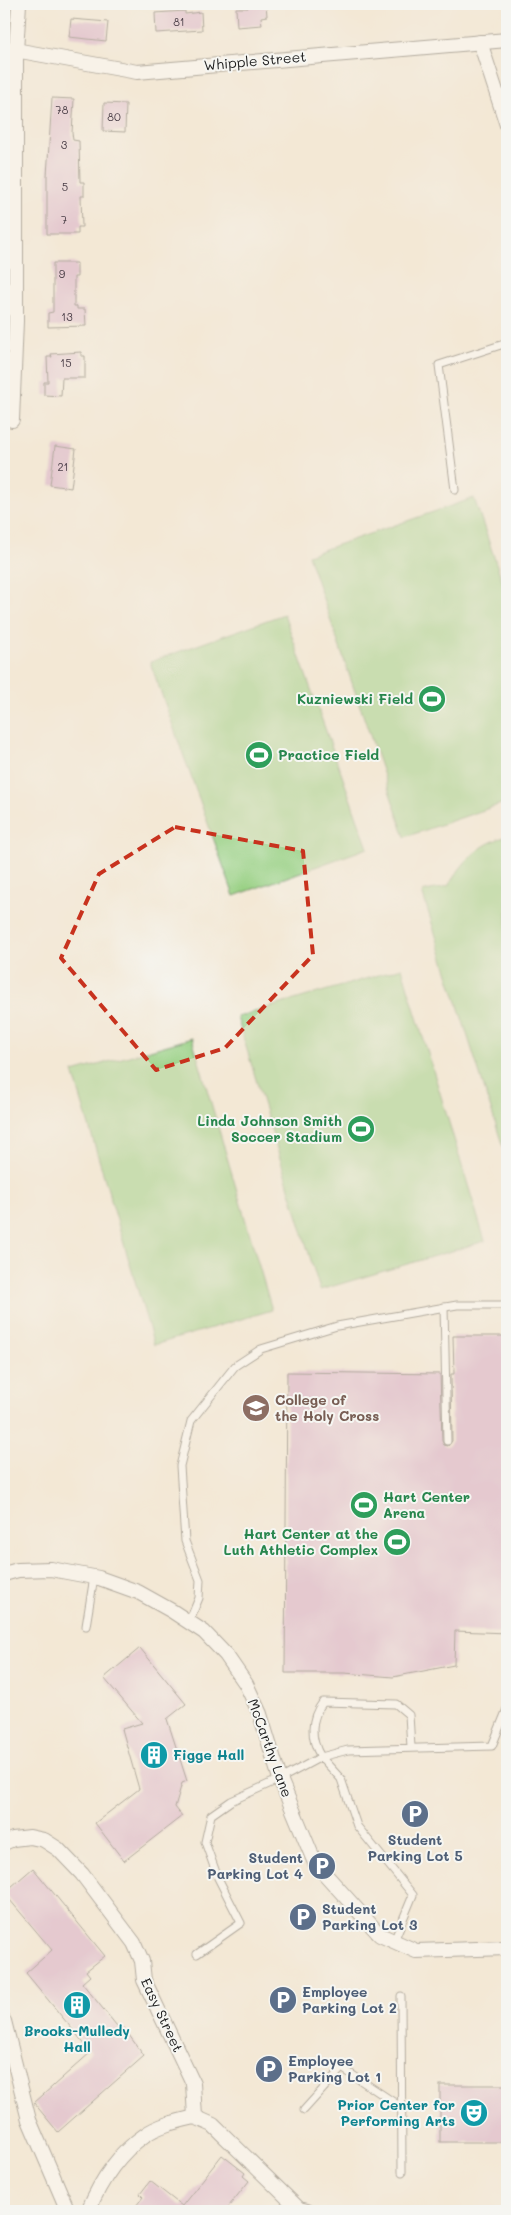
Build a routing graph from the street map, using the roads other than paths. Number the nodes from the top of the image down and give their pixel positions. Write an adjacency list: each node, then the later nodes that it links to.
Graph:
1 (19, 4): 4 (street)
2 (507, 40): 3 (street, Whipple Street)
3 (480, 42): 4 (street, Whipple Street); 5 (street)
4 (10, 50): 7 (street)
5 (507, 125)
6 (507, 343): 8 (lane)
7 (12, 420)
8 (454, 490)
9 (507, 1305): 10 (lane)
10 (444, 1307): 11 (lane); 14 (lane)
11 (447, 1441)
12 (4, 1574): 13 (street, McCarthy Lane)
13 (94, 1577): 14 (street, McCarthy Lane); 15 (lane)
14 (189, 1622): 19 (street, McCarthy Lane)
15 (86, 1626)
16 (507, 1709): 17 (lane)
17 (411, 1747): 18 (lane); 18 (lane)
18 (321, 1757): 19 (lane); 21 (lane)
19 (280, 1779): 21 (street, McCarthy Lane); 23 (lane)
20 (4, 1843): 28 (street, Easy Street)
21 (394, 1941): 22 (street, McCarthy Lane)
22 (507, 1948)
23 (198, 1954)
24 (401, 1996): 26 (lane)
25 (4, 2021): 31 (street)
26 (401, 2107): 27 (lane); 29 (lane)
27 (304, 2110)
28 (195, 2117): 30 (street); 32 (street)
29 (402, 2172)
30 (300, 2210)
31 (68, 2211)
32 (88, 2211)

